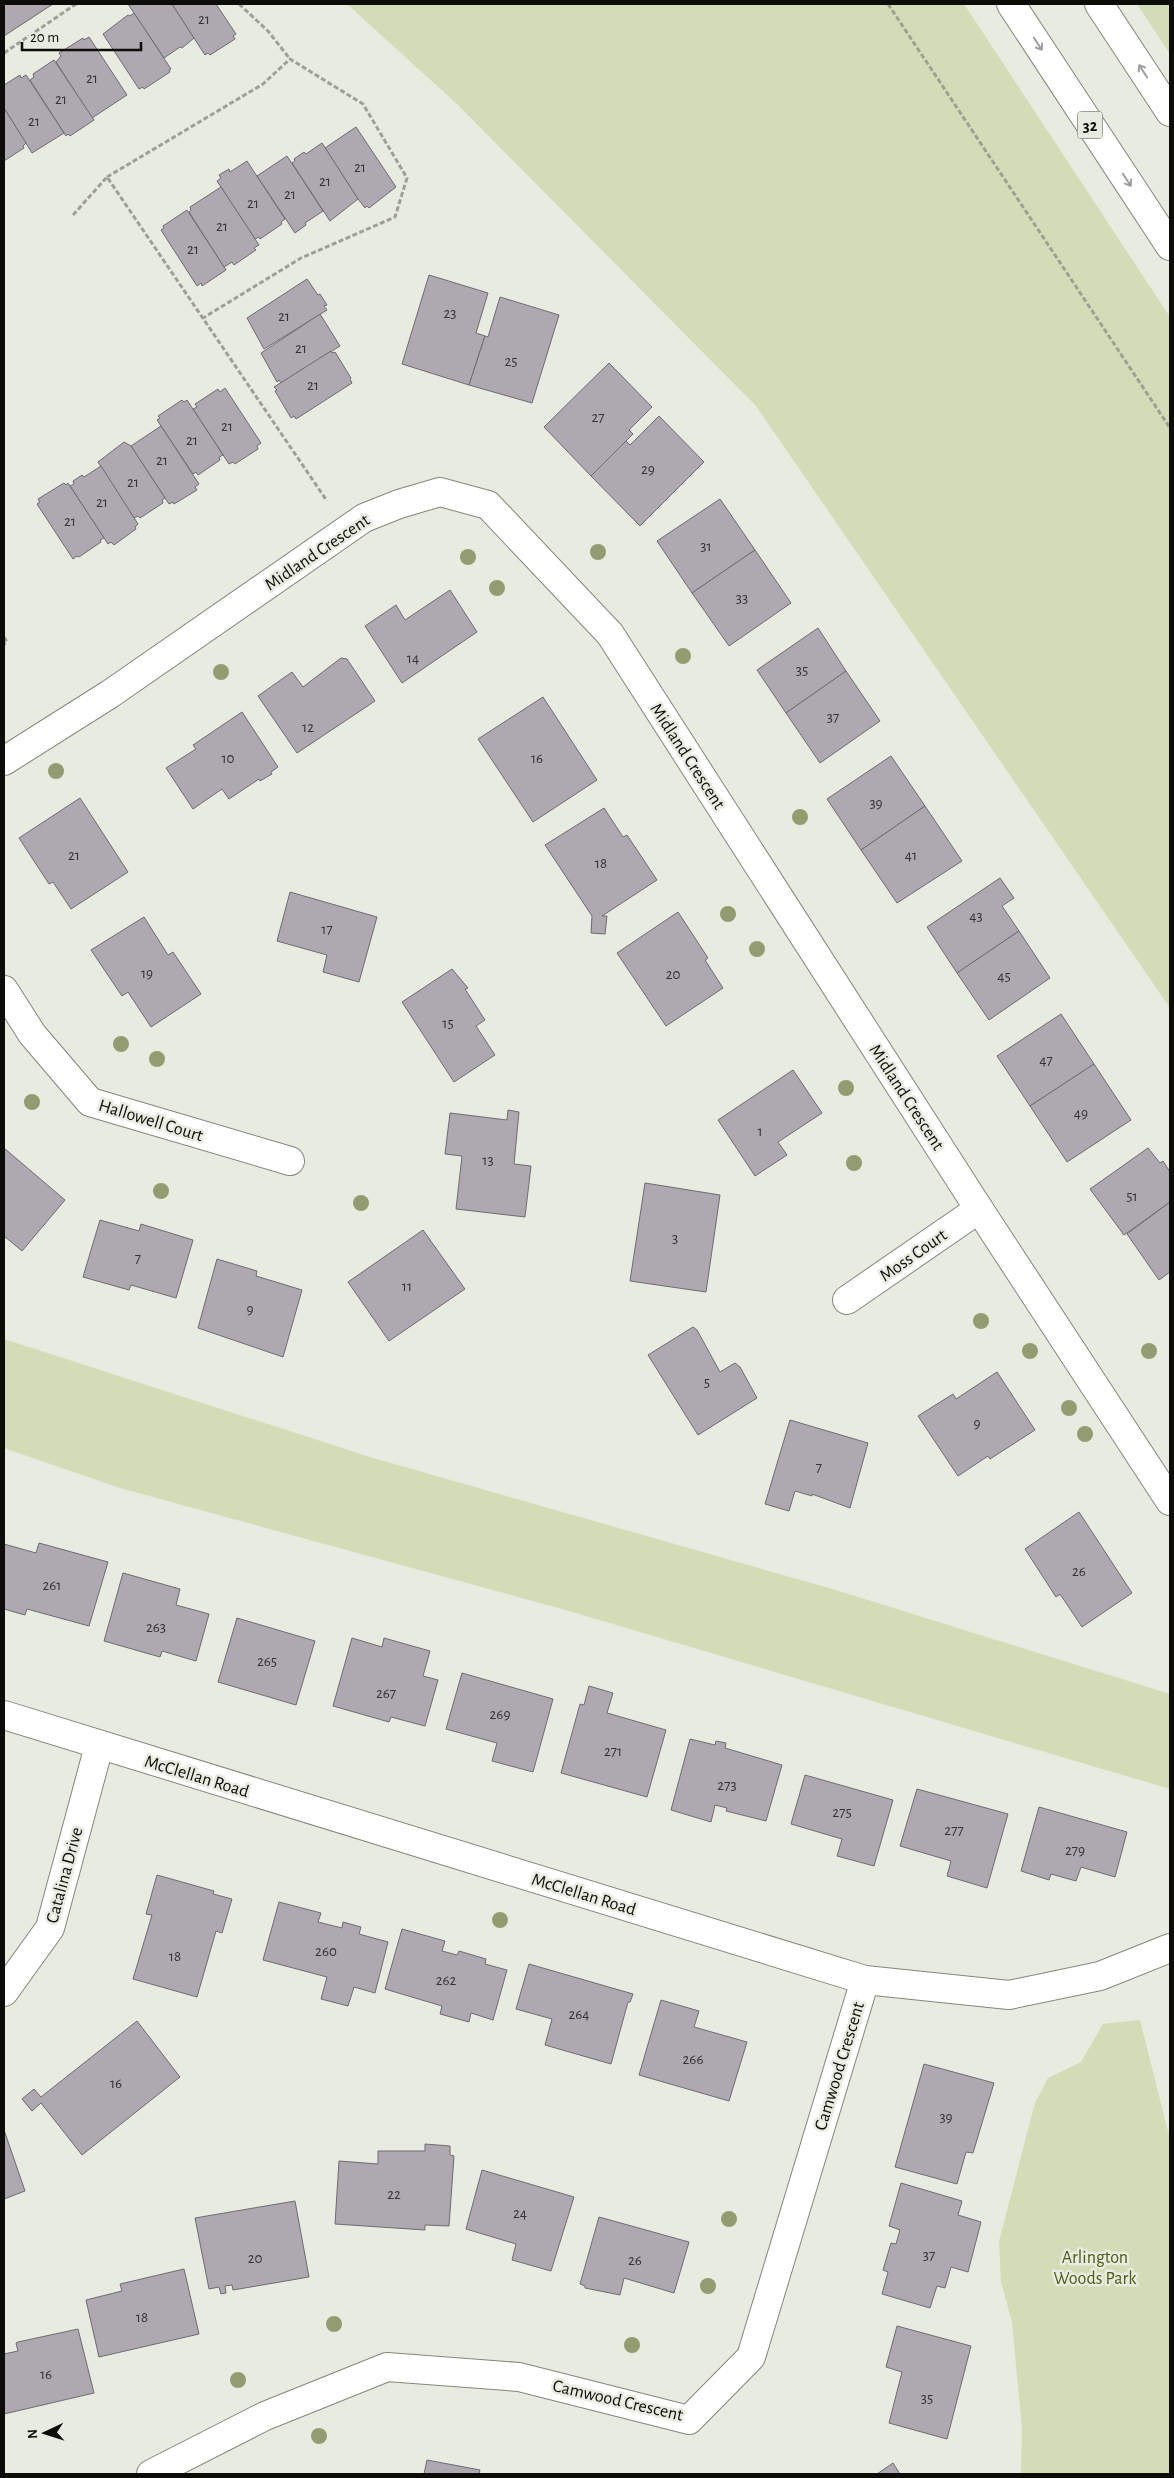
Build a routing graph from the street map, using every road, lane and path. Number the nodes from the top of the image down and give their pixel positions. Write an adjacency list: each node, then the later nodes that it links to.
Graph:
1 (76, 4): 6 (path)
2 (239, 4): 7 (path)
3 (888, 4): 13 (path)
4 (1011, 4): 11 (street, 32, one-way to 11)
5 (1099, 4): 8 (street, one-way to 5)
6 (4, 53)
7 (290, 60): 9 (path); 12 (path)
8 (1170, 112)
9 (107, 177): 10 (path); 12 (path)
10 (73, 215)
11 (1170, 246)
12 (202, 318): 14 (path)
13 (1170, 428)
14 (347, 530): 17 (street, Midland Crescent); 20 (street, Midland Crescent)
15 (4, 637): 16 (path)
16 (4, 644)
17 (4, 761)
18 (4, 990): 19 (street, Hallowell Court)
19 (290, 1162)
20 (979, 1209): 21 (street, Moss Court); 22 (street, Midland Crescent)
21 (847, 1300)
22 (1170, 1500)
23 (4, 1715): 24 (street, McClellan Road)
24 (99, 1746): 26 (street, McClellan Road); 27 (street, Catalina Drive)
25 (1170, 1948): 26 (street, McClellan Road)
26 (865, 1980): 28 (street, Camwood Crescent)
27 (4, 1992)
28 (151, 2474)

